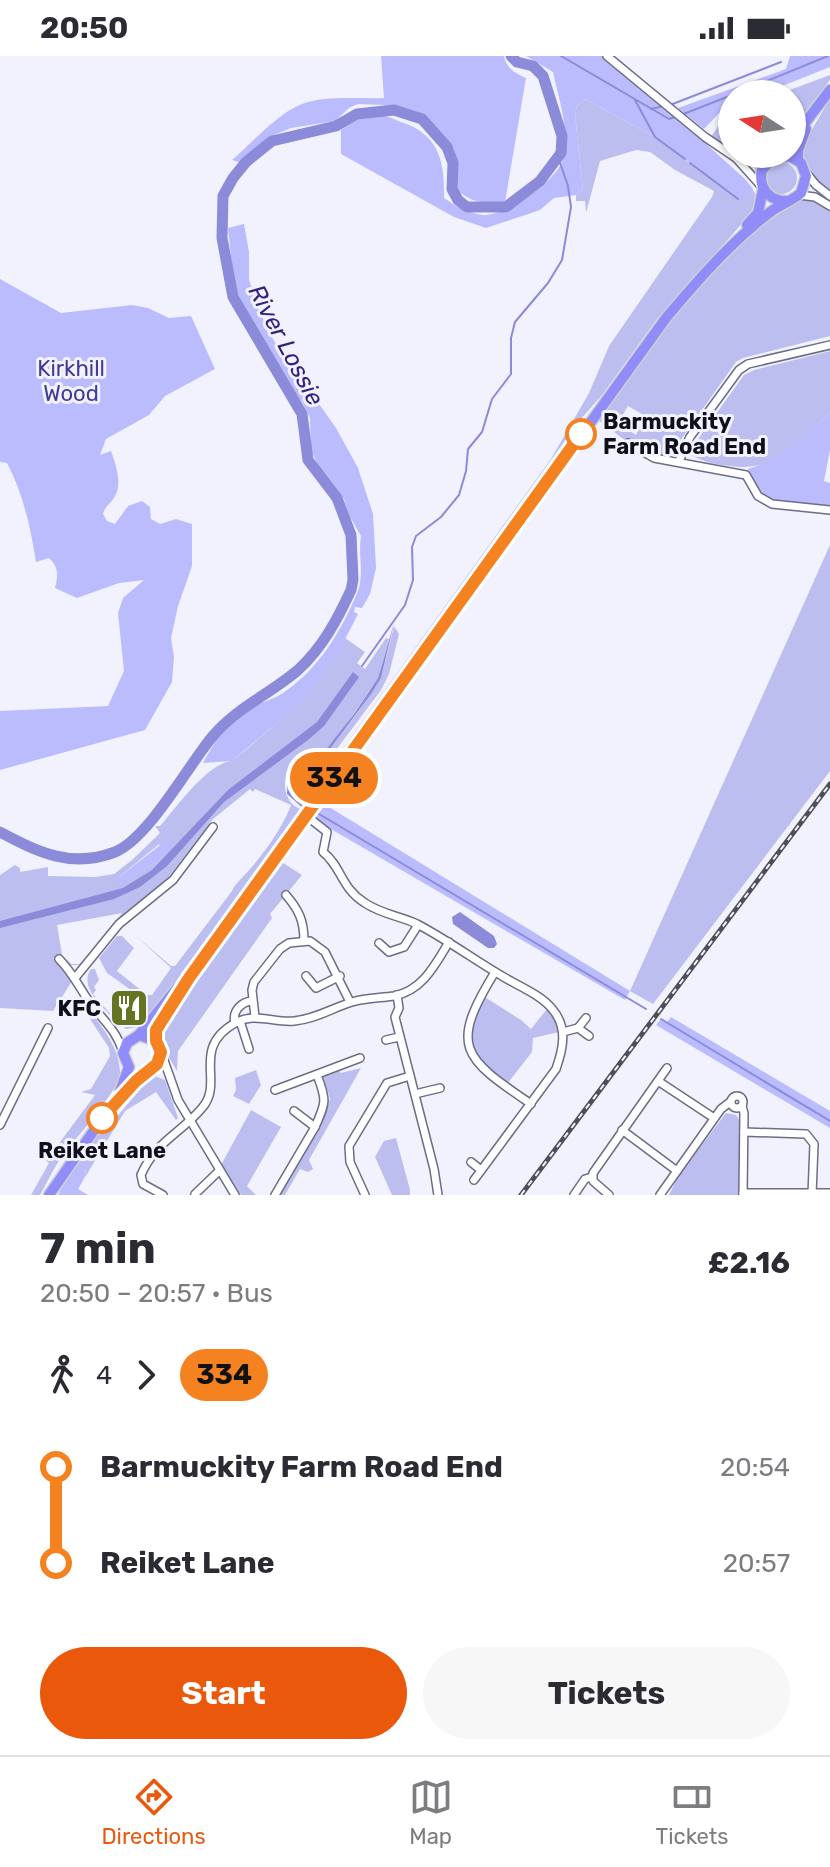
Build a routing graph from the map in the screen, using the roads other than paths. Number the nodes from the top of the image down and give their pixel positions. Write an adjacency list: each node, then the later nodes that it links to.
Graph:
1 (607, 56): 6 (street)
2 (830, 90): 3 (highway)
3 (814, 112): 4 (highway); 5 (highway)
4 (806, 122)
5 (806, 129)
6 (718, 144)
7 (745, 168): 11 (street)
8 (765, 168): 11 (highway)
9 (803, 168): 10 (highway)
10 (806, 173): 12 (street); 13 (highway)
11 (763, 188): 13 (highway); 15 (highway)
12 (830, 196)
13 (794, 198): 14 (street); 15 (highway)
14 (830, 206)
15 (728, 248): 20 (highway)
16 (830, 345): 18 (street)
17 (628, 443): 18 (street)
18 (679, 461): 19 (street)
19 (830, 510)
20 (311, 814): 22 (street); 36 (highway)
21 (213, 827): 35 (street)
22 (341, 878): 23 (street); 27 (street)
23 (332, 884)
24 (286, 895): 26 (street)
25 (303, 898): 26 (street)
26 (295, 905): 28 (street)
27 (418, 925): 29 (street); 30 (street)
28 (304, 941): 34 (street); 38 (street)
29 (449, 942): 32 (street); 37 (street)
30 (379, 943)
31 (59, 959): 35 (street)
32 (495, 972): 46 (street); 66 (street)
33 (306, 976): 34 (street)
34 (340, 976): 39 (street)
35 (75, 978): 45 (street)
36 (189, 978): 47 (highway); 51 (highway)
37 (397, 995): 39 (street); 49 (street)
38 (252, 1001): 40 (street); 42 (street)
39 (350, 1002): 40 (street)
40 (255, 1017): 42 (street)
41 (586, 1018): 44 (street)
42 (238, 1022): 52 (street); 70 (street)
43 (48, 1028): 71 (street)
44 (578, 1028): 46 (street); 48 (street)
45 (114, 1029): 47 (street); 54 (street)
46 (563, 1032): 66 (street)
47 (137, 1036): 51 (highway); 54 (highway)
48 (589, 1036)
49 (399, 1037): 50 (street); 60 (street)
50 (386, 1040)
51 (156, 1041): 53 (highway)
52 (249, 1049)
53 (161, 1052): 58 (highway); 61 (street)
54 (123, 1053): 56 (highway)
55 (360, 1058): 59 (street)
56 (129, 1067): 58 (highway); 68 (highway)
57 (667, 1068): 62 (street)
58 (150, 1070): 61 (street); 68 (highway)
59 (317, 1075): 64 (street); 72 (street)
60 (410, 1076): 65 (street); 89 (street)
61 (170, 1078): 70 (street)
62 (658, 1081): 69 (street); 73 (street)
63 (440, 1088): 65 (street)
64 (275, 1090)
65 (415, 1094): 90 (street)
66 (531, 1104): 76 (street)
67 (294, 1111): 72 (street)
68 (106, 1113): 85 (highway)
69 (714, 1118): 74 (street); 78 (street)
70 (190, 1121): 77 (street); 86 (street)
71 (0, 1125)
72 (315, 1127): 88 (street)
73 (622, 1130): 78 (street); 79 (street)
74 (744, 1132): 83 (street); 84 (street)
75 (471, 1162): 76 (street)
76 (481, 1170): 80 (street)
77 (219, 1171): 82 (street); 87 (street)
78 (677, 1171): 93 (street)
79 (592, 1177): 91 (street); 92 (street)
80 (474, 1180)
81 (830, 1193): 84 (street)
82 (195, 1194)
83 (743, 1194): 84 (street)
84 (812, 1194)
85 (49, 1195)
86 (163, 1195)
87 (235, 1195)
88 (275, 1195)
89 (365, 1195)
90 (438, 1195)
91 (574, 1195)
92 (608, 1195)
93 (660, 1195)

